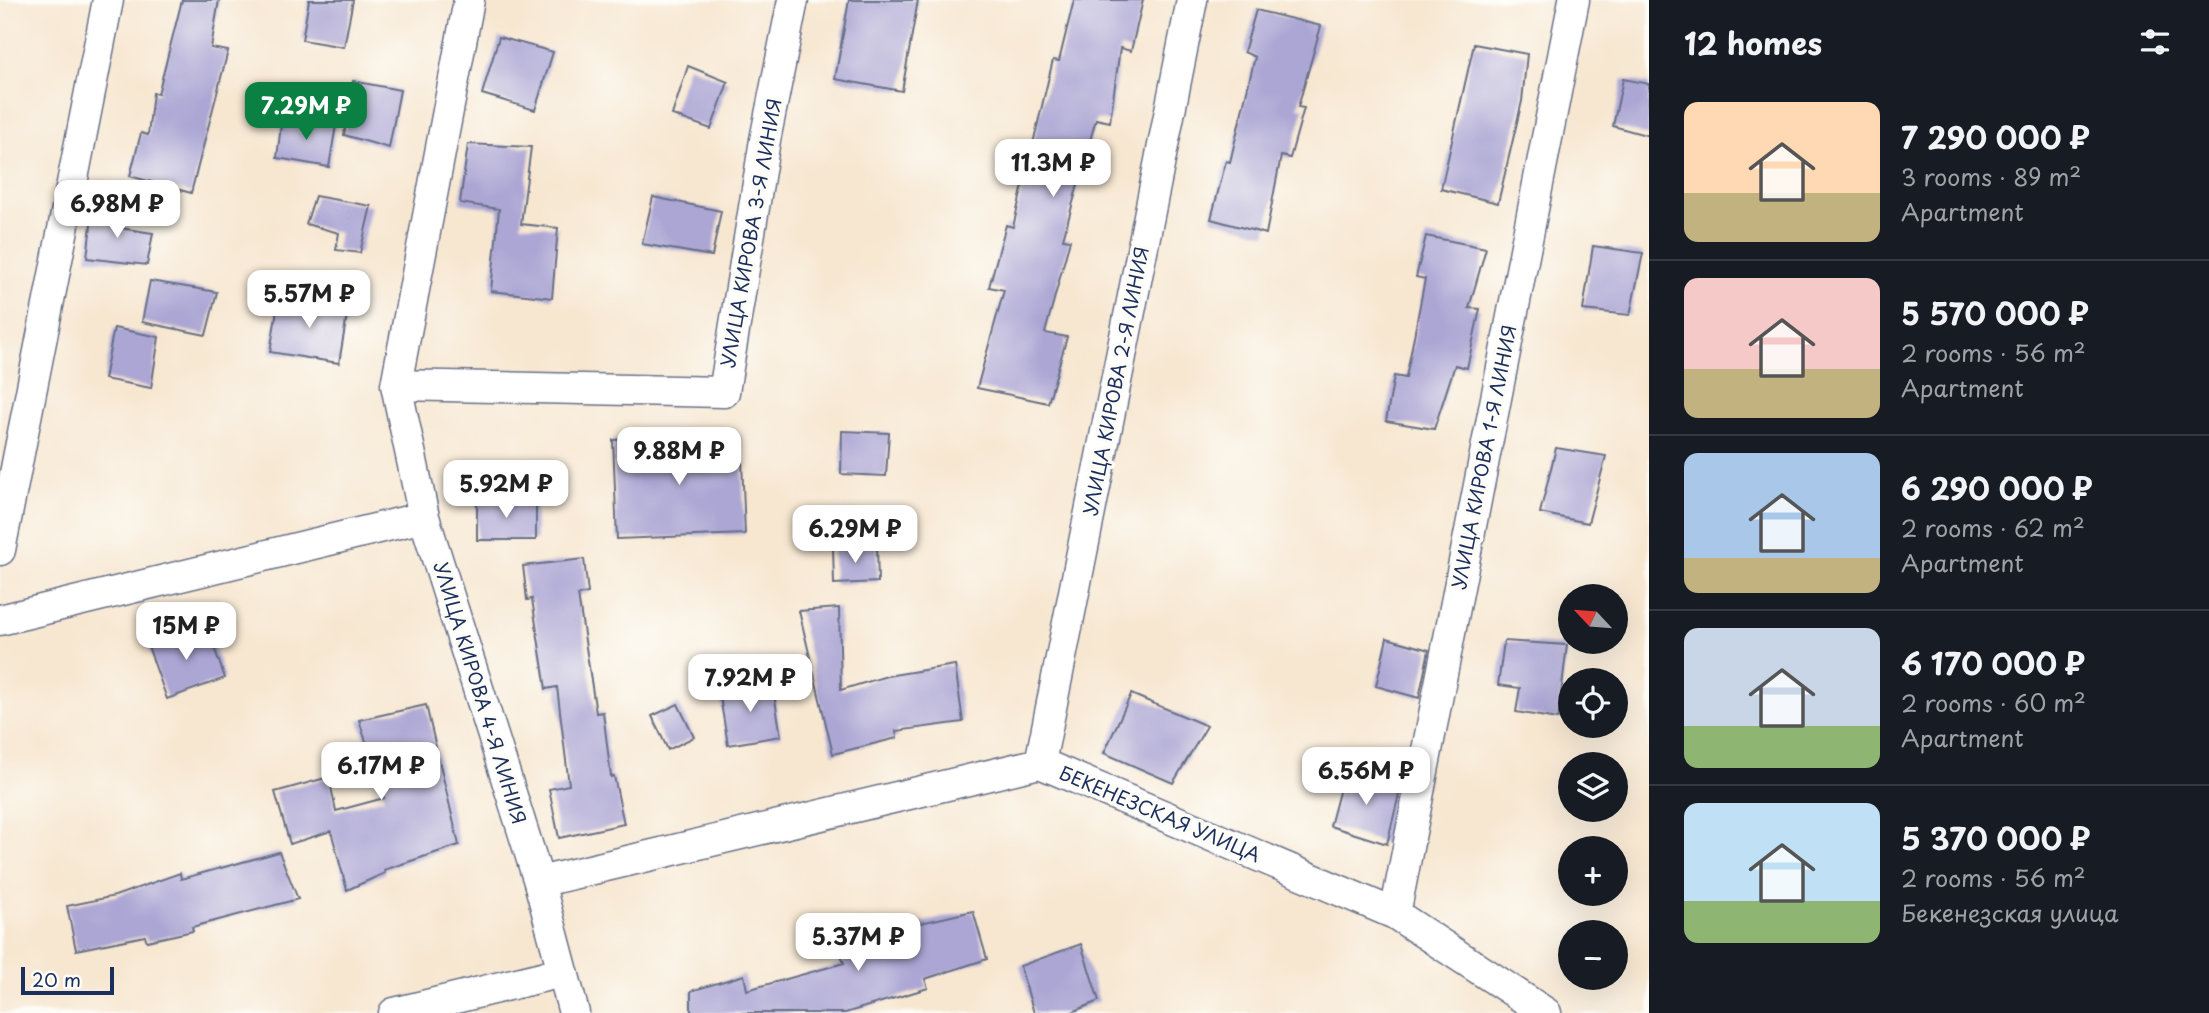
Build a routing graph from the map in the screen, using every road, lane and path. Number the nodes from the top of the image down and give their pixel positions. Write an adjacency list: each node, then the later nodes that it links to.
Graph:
1 (108, 0): 8 (street)
2 (468, 0): 6 (street, УЛИЦА КИРОВА 4-Я ЛИНИЯ)
3 (793, 0): 6 (street, УЛИЦА КИРОВА 3-Я ЛИНИЯ)
4 (1192, 0): 10 (street, УЛИЦА КИРОВА 2-Я ЛИНИЯ)
5 (1574, 0): 12 (street, УЛИЦА КИРОВА 1-Я ЛИНИЯ)
6 (396, 385): 7 (street, УЛИЦА КИРОВА 4-Я ЛИНИЯ)
7 (424, 517): 9 (street); 11 (street, УЛИЦА КИРОВА 4-Я ЛИНИЯ)
8 (0, 550)
9 (0, 620)
10 (1040, 762): 11 (street, БЕКЕНЕЗСКАЯ УЛИЦА); 12 (street, БЕКЕНЕЗСКАЯ УЛИЦА)
11 (539, 882): 13 (street, УЛИЦА КИРОВА 4-Я ЛИНИЯ)
12 (1395, 914): 16 (street, БЕКЕНЕЗСКАЯ УЛИЦА)
13 (562, 972): 14 (street); 15 (street, УЛИЦА КИРОВА 4-Я ЛИНИЯ)
14 (394, 1013)
15 (574, 1013)
16 (1546, 1013)

